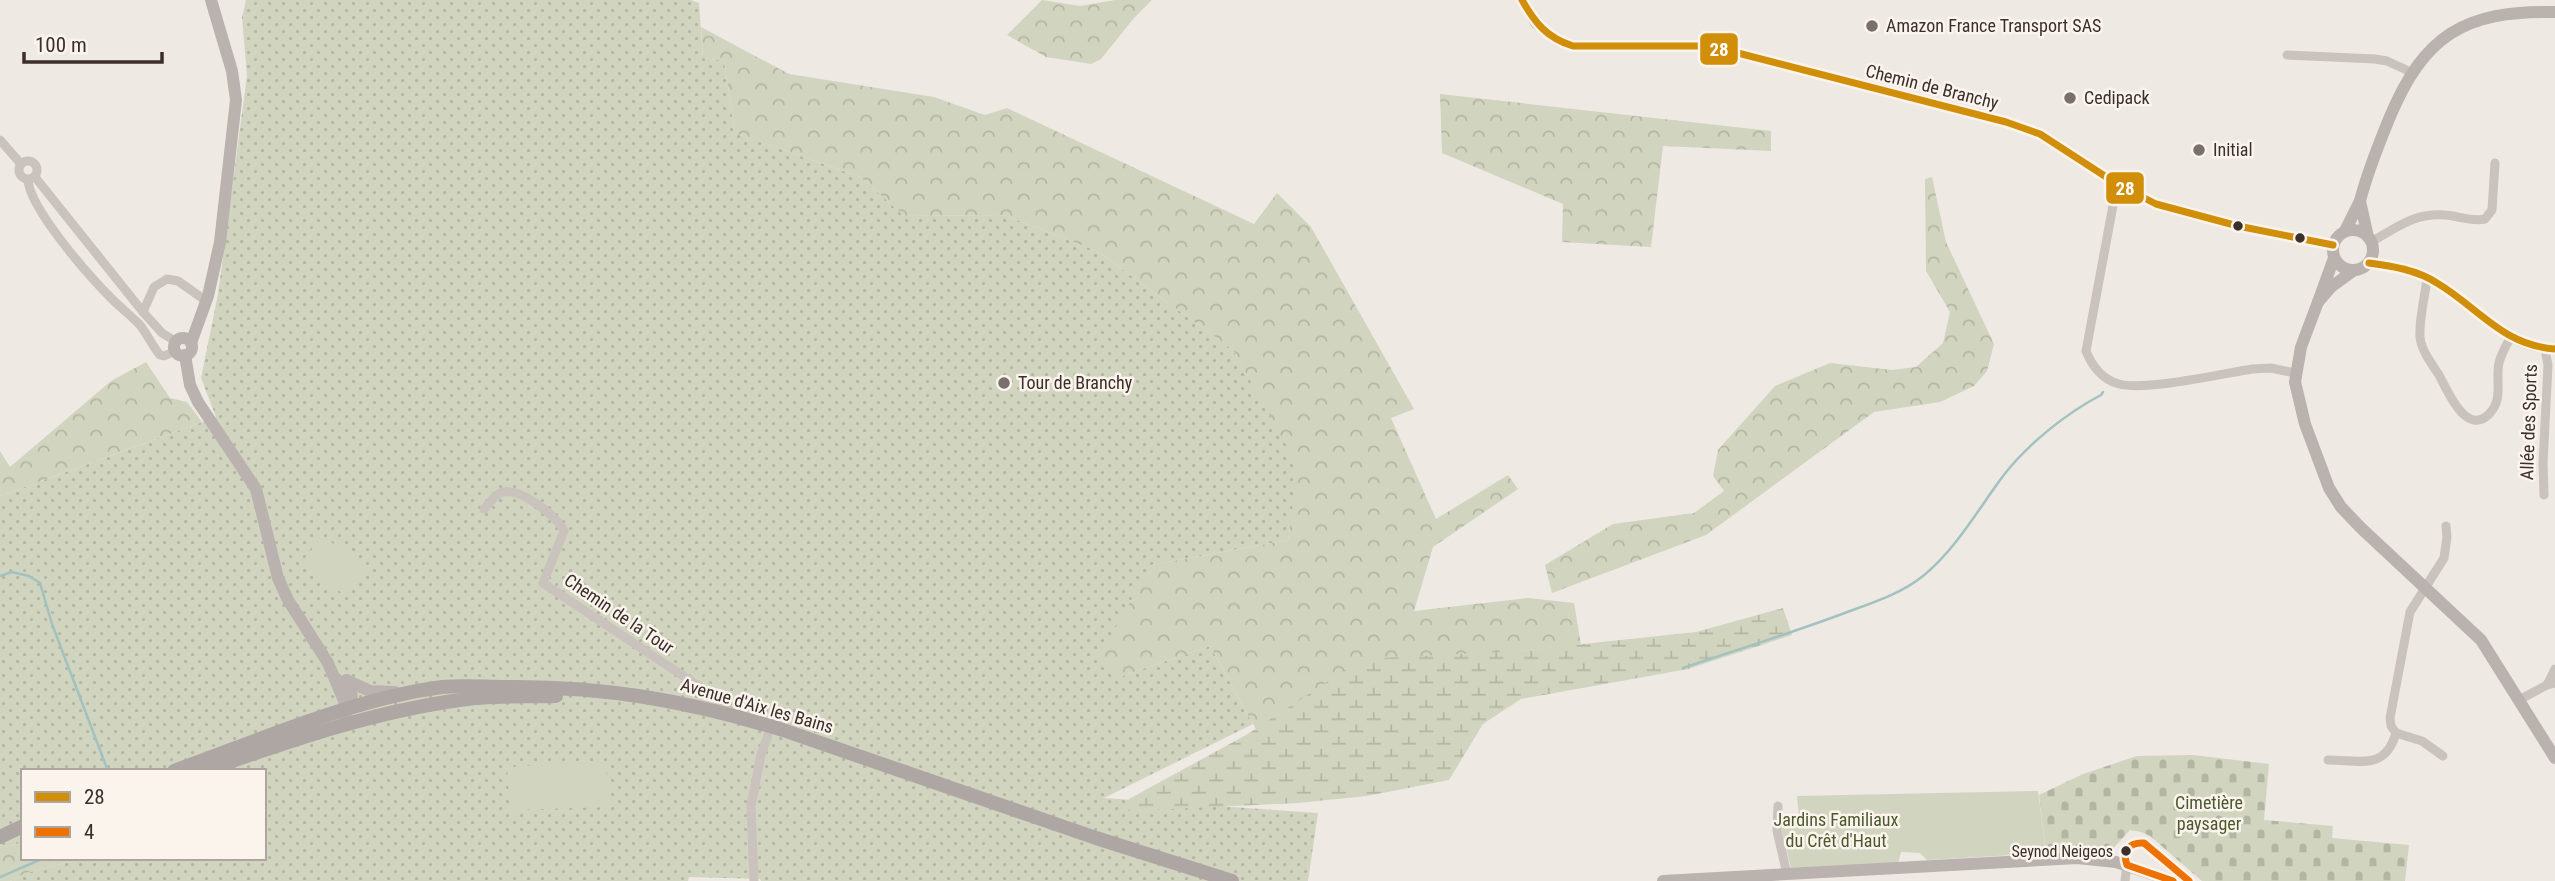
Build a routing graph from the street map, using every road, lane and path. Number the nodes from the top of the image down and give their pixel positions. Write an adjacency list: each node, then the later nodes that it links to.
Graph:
1 (211, 0): 19 (street)
2 (1522, 0): 10 (street, Chemin de Branchy)
3 (2555, 12): 5 (street)
4 (2287, 55): 5 (street)
5 (2411, 72): 11 (street)
6 (0, 140): 8 (street)
7 (2495, 163): 13 (street)
8 (21, 164): 9 (street); 9 (street)
9 (31, 179): 21 (street); 23 (street)
10 (2117, 184): 14 (street, Chemin de Branchy); 25 (street)
11 (2360, 201): 12 (street); 13 (street)
12 (2345, 231): 13 (street); 14 (street)
13 (2370, 239): 16 (street)
14 (2333, 245): 15 (street)
15 (2334, 258): 17 (street); 20 (street)
16 (2369, 263): 17 (street); 18 (street)
17 (2353, 271): 20 (street)
18 (2427, 278): 22 (street); 22 (street)
19 (205, 294): 21 (street); 23 (street)
20 (2318, 302): 25 (street)
21 (143, 312): 23 (street)
22 (2510, 338): 24 (street)
23 (182, 346): 30 (street)
24 (2550, 349): 26 (street, Allée des Sports)
25 (2295, 373): 29 (street)
26 (2544, 495)
27 (484, 509): 38 (street, Chemin de la Tour)
28 (2446, 526): 29 (street)
29 (2426, 587): 36 (street); 39 (street)
30 (328, 663): 32 (street); 37 (street)
31 (2555, 668): 33 (street)
32 (347, 680): 34 (street); 37 (street)
33 (2551, 684): 36 (street)
34 (444, 687): 37 (main road, Avenue d'Aix les Bains); 38 (main road, Avenue d'Aix les Bains)
35 (463, 699): 37 (main road); 40 (main road, Avenue d'Aix les Bains); 41 (main road, Avenue d'Aix les Bains)
36 (2519, 700): 43 (street)
37 (348, 710): 41 (street); 45 (main road, Avenue d'Aix les Bains)
38 (736, 716): 47 (main road, Avenue d'Aix les Bains)
39 (2396, 733): 42 (street); 44 (street)
40 (768, 735): 47 (main road, Avenue d'Aix les Bains); 55 (street)
41 (261, 751): 46 (main road, Avenue d'Aix les Bains)
42 (2443, 757)
43 (2555, 758)
44 (2328, 760)
45 (180, 769)
46 (209, 769)
47 (958, 792): 56 (main road, Avenue d'Aix les Bains)
48 (1778, 806): 52 (street)
49 (21, 830): 50 (main road)
50 (0, 837)
51 (2127, 865): 53 (street); 58 (street); 59 (street)
52 (1787, 874): 53 (street); 54 (street)
53 (1831, 876)
54 (1755, 878): 57 (street)
55 (754, 881)
56 (1232, 881)
57 (1663, 881)
58 (2124, 881)
59 (2173, 881)

